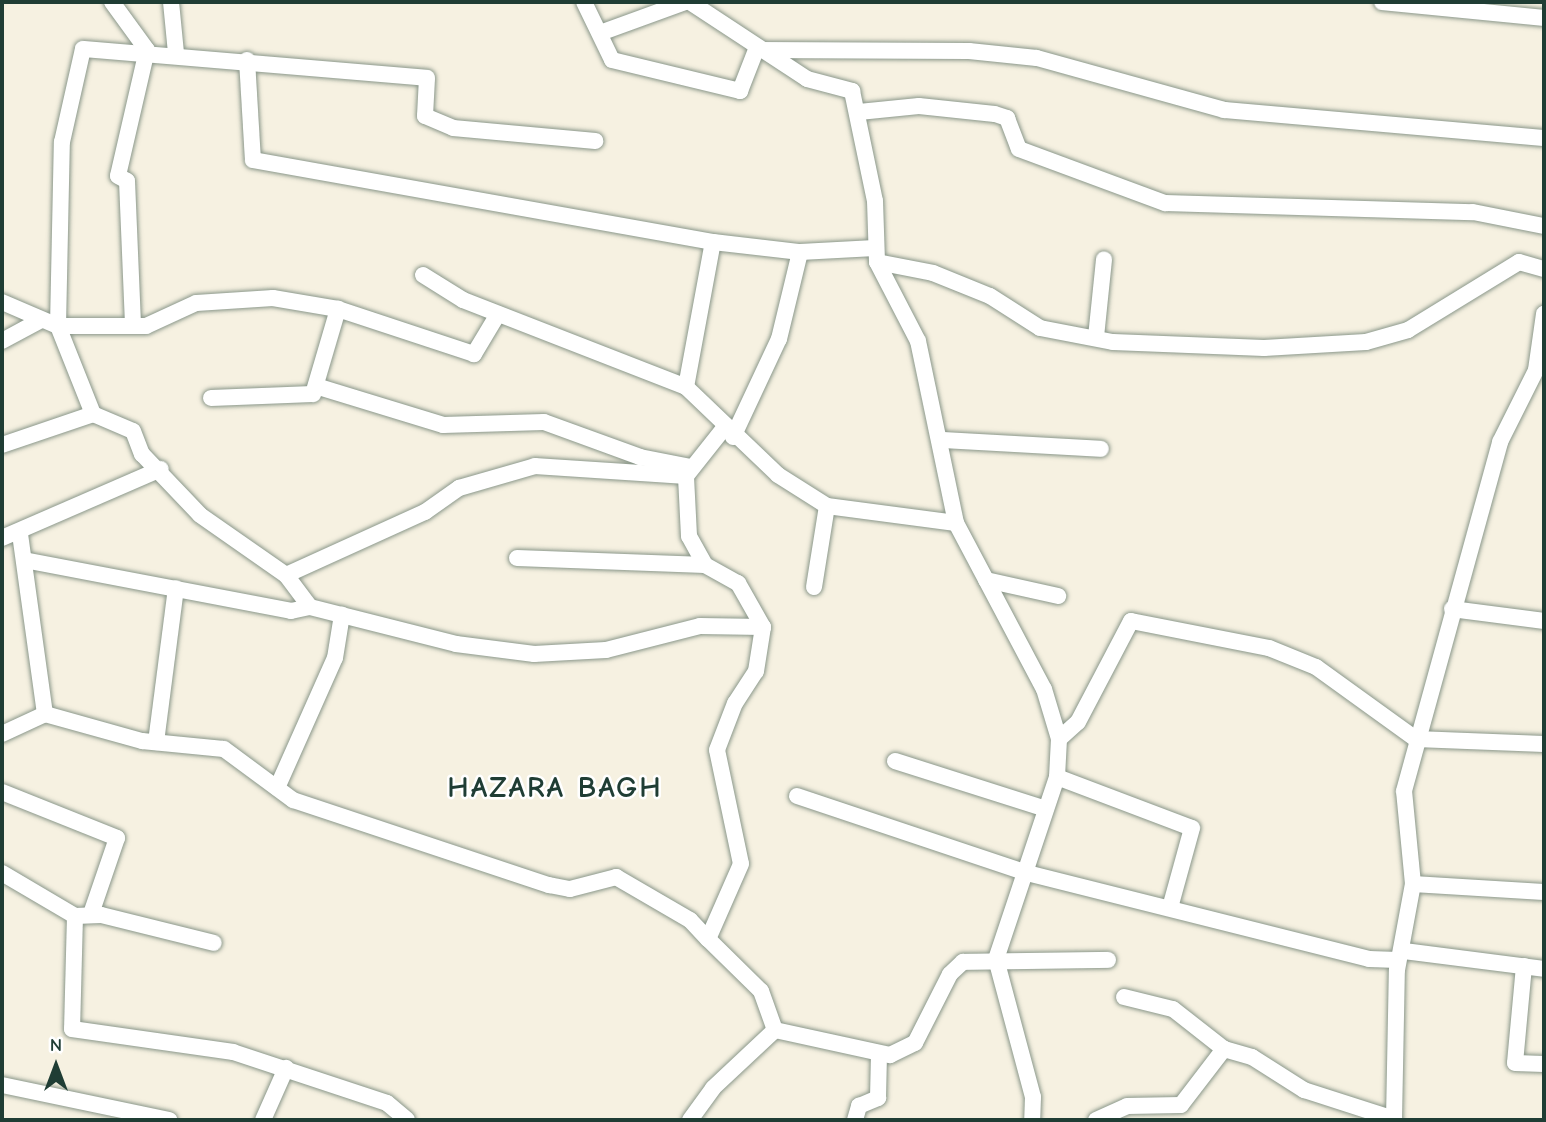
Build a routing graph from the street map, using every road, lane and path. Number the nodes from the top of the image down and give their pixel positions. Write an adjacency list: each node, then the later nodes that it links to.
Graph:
1 (112, 2): 8 (street)
2 (171, 2): 10 (street)
3 (584, 2): 7 (street)
4 (688, 2): 7 (street); 9 (street)
5 (1382, 2): 6 (street)
6 (1544, 18)
7 (600, 33): 9 (street)
8 (147, 50): 10 (street); 27 (street); 28 (street)
9 (755, 50): 12 (street); 13 (street)
10 (176, 53): 11 (street)
11 (247, 60): 14 (street); 16 (street)
12 (859, 112): 15 (street); 18 (street)
13 (1544, 138)
14 (595, 141)
15 (1544, 226)
16 (713, 242): 17 (street); 32 (street)
17 (800, 252): 18 (street); 35 (street)
18 (876, 255): 29 (street); 36 (street)
19 (1104, 259): 29 (street)
20 (1544, 269): 29 (street)
21 (423, 275): 24 (street)
22 (2, 302): 26 (street)
23 (338, 309): 24 (street); 28 (street); 31 (street)
24 (498, 314): 32 (street)
25 (1544, 314): 54 (street)
26 (41, 320): 27 (street); 30 (street)
27 (58, 326): 28 (street); 34 (street)
28 (134, 326)
29 (1096, 337)
30 (2, 341)
31 (319, 387): 33 (street); 40 (street)
32 (686, 387): 35 (street)
33 (211, 398)
34 (93, 414): 37 (street); 39 (street)
35 (729, 432): 40 (street); 41 (street)
36 (942, 440): 38 (street); 42 (street)
37 (2, 445)
38 (1101, 449)
39 (161, 469): 43 (street); 48 (street)
40 (688, 472): 47 (street); 48 (street)
41 (827, 506): 42 (street); 50 (street)
42 (956, 523): 49 (street)
43 (20, 534): 44 (street); 46 (street)
44 (2, 538)
45 (517, 558): 47 (street)
46 (24, 560): 51 (street); 58 (street)
47 (705, 565): 57 (street)
48 (286, 575): 53 (street)
49 (986, 580): 52 (street); 60 (street)
50 (814, 587)
51 (176, 588): 53 (street); 62 (street)
52 (1058, 596)
53 (310, 607): 55 (street)
54 (1452, 609): 56 (street); 61 (street)
55 (342, 615): 57 (street); 66 (street)
56 (1544, 621)
57 (763, 627): 76 (street)
58 (45, 714): 59 (street); 62 (street)
59 (2, 734)
60 (1059, 739): 61 (street); 65 (street)
61 (1416, 739): 63 (street); 72 (street)
62 (156, 742): 66 (street)
63 (1544, 744)
64 (895, 761): 69 (street)
65 (1057, 777): 69 (street); 74 (street)
66 (277, 788): 76 (street)
67 (2, 792): 75 (street)
68 (797, 796): 71 (street)
69 (1046, 809): 71 (street)
70 (2, 873): 75 (street)
71 (1027, 873): 74 (street); 79 (street)
72 (1413, 884): 73 (street); 78 (street)
73 (1544, 892)
74 (1170, 908): 78 (street)
75 (83, 915): 77 (street); 88 (street)
76 (708, 939): 84 (street)
77 (214, 943)
78 (1401, 955): 81 (street); 91 (street)
79 (996, 959): 80 (street); 86 (street); 97 (street)
80 (1108, 960)
81 (1524, 966): 82 (street); 87 (street)
82 (1544, 968)
83 (1124, 997): 85 (street)
84 (775, 1030): 86 (street); 95 (street)
85 (1224, 1049): 90 (street); 91 (street)
86 (879, 1055): 96 (street)
87 (1544, 1064)
88 (286, 1068): 93 (street); 94 (street)
89 (2, 1085): 92 (street)
90 (1178, 1112): 98 (street)
91 (1394, 1119)
92 (169, 1120)
93 (262, 1120)
94 (407, 1120)
95 (691, 1120)
96 (855, 1120)
97 (1032, 1120)
98 (1096, 1120)

